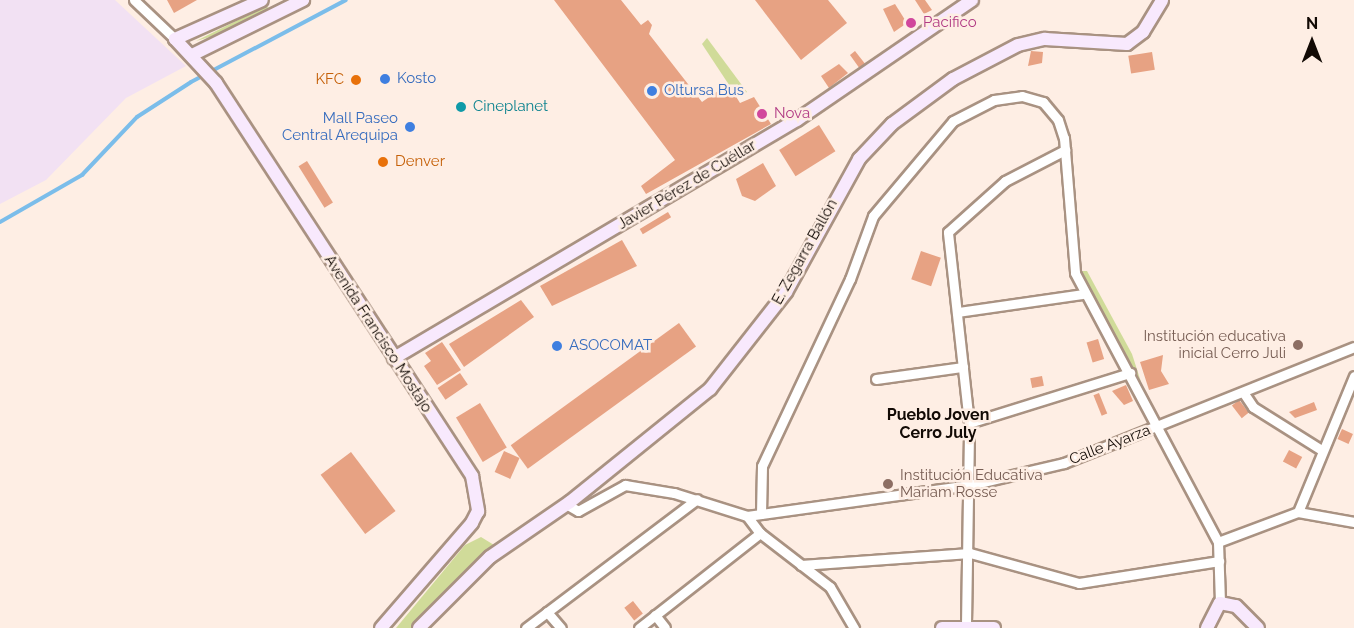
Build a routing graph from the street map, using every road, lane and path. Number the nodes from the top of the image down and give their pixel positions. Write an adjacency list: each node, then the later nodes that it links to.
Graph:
1 (134, 0): 6 (street)
2 (262, 0): 6 (street)
3 (972, 0): 12 (street, Javier Pérez de Cuéllar)
4 (1162, 0): 23 (street, E. Zegarra Ballón)
5 (294, 2): 7 (street)
6 (175, 39): 7 (street, Avenida Francisco Mostajo)
7 (194, 54): 12 (street, Avenida Francisco Mostajo)
8 (1065, 150): 9 (street); 10 (street); 25 (street)
9 (1083, 294): 10 (street); 14 (street)
10 (958, 312): 13 (street)
11 (1354, 347): 17 (street, Calle Ayarza)
12 (394, 358): 37 (street, Avenida Francisco Mostajo)
13 (963, 367): 16 (street); 18 (street)
14 (1130, 373): 18 (street); 19 (street)
15 (1354, 376): 20 (street)
16 (876, 379)
17 (1243, 392): 19 (street, Calle Ayarza); 20 (street)
18 (969, 423): 21 (street)
19 (1159, 427): 21 (street, Calle Ayarza); 29 (street)
20 (1320, 449): 24 (street)
21 (970, 485): 25 (street, Calle Ayarza); 30 (street)
22 (698, 499): 23 (street); 26 (street); 34 (street)
23 (566, 504): 38 (street, E. Zegarra Ballón)
24 (1298, 512): 27 (street); 29 (street)
25 (761, 514): 26 (street, Calle Ayarza)
26 (747, 516): 28 (street)
27 (1354, 522)
28 (760, 533): 32 (street); 35 (street)
29 (1218, 542): 31 (street)
30 (970, 553): 31 (street); 32 (street); 36 (street)
31 (1219, 561): 33 (street)
32 (801, 565): 43 (street)
33 (1220, 603): 46 (street); 47 (street)
34 (547, 612): 39 (street); 40 (street)
35 (655, 615): 41 (street); 42 (street)
36 (966, 624): 44 (street); 45 (street)
37 (381, 628)
38 (419, 628)
39 (526, 628)
40 (561, 628)
41 (639, 628)
42 (665, 628)
43 (854, 628)
44 (942, 628)
45 (994, 628)
46 (1207, 628)
47 (1258, 628)

